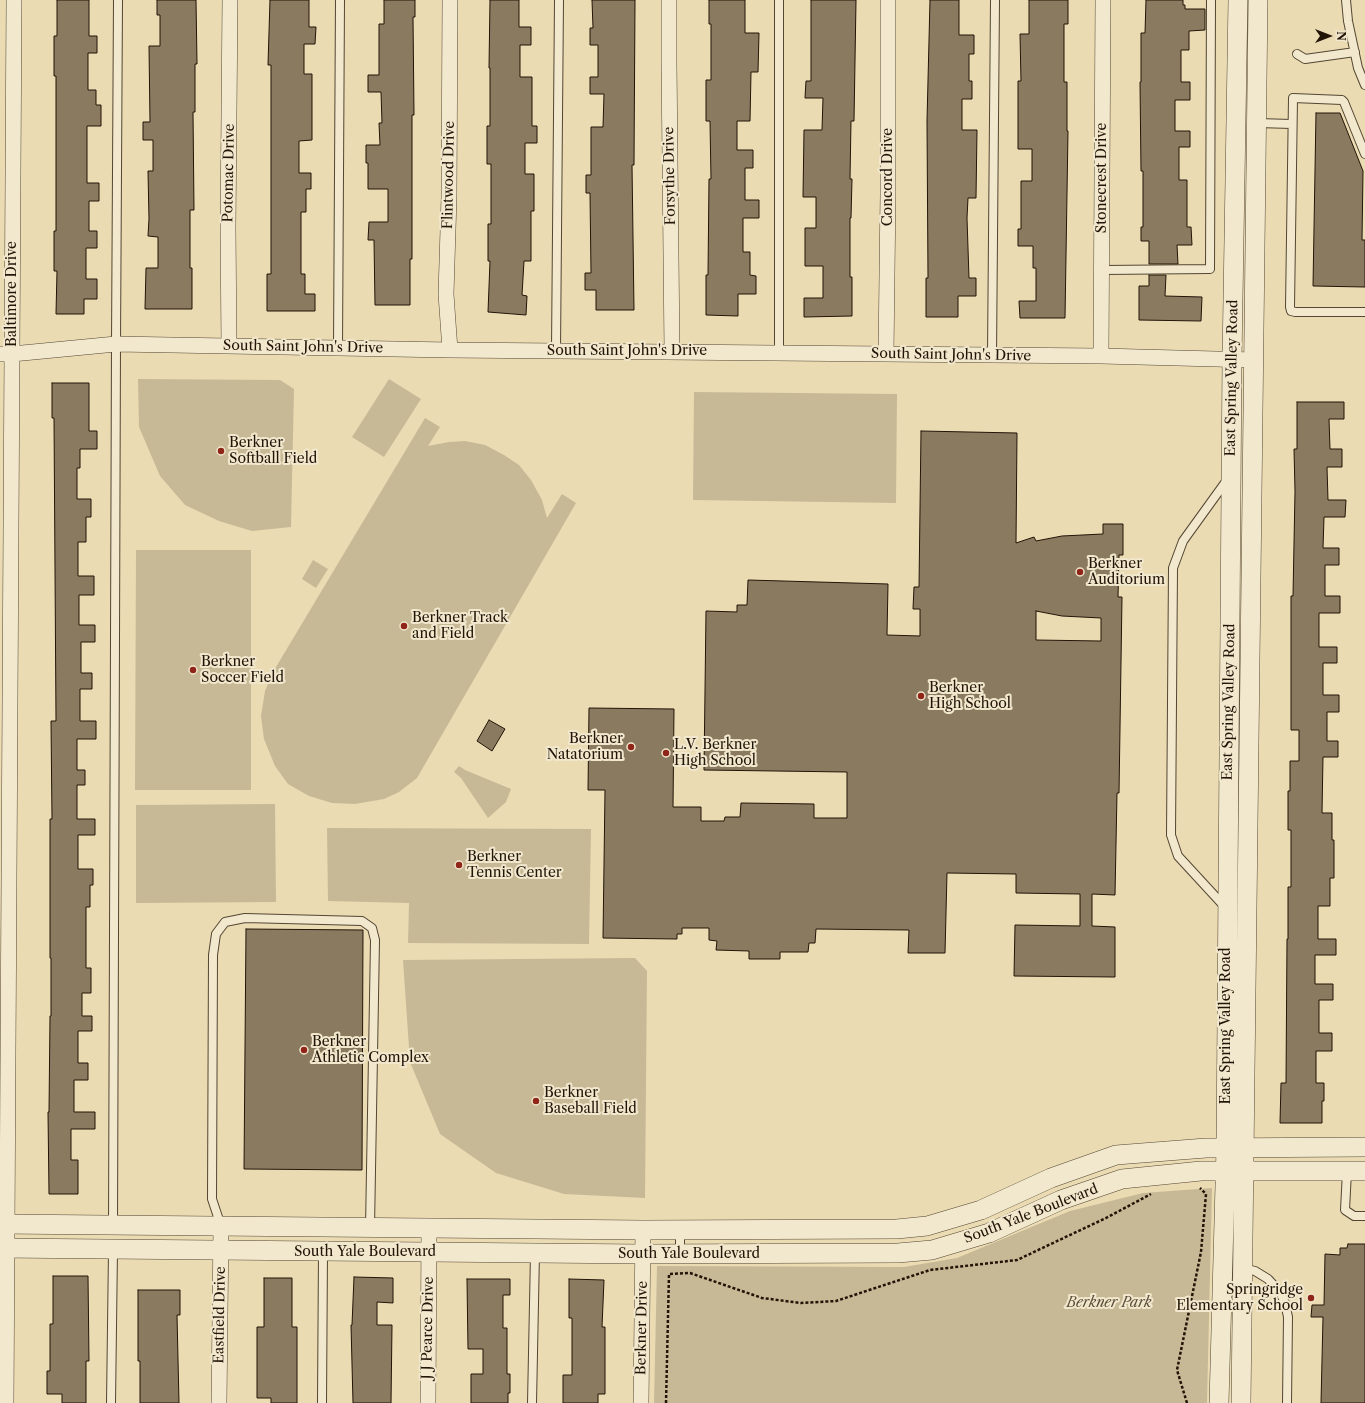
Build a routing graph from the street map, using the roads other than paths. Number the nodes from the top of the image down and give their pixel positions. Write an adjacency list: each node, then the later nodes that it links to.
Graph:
1 (14, 0): 32 (street, Baltimore Drive)
2 (118, 0): 25 (lane)
3 (230, 0): 26 (street, Potomac Drive)
4 (340, 0): 27 (lane)
5 (450, 0): 28 (street, Flintwood Drive)
6 (559, 0): 29 (lane)
7 (669, 0): 30 (street, Forsythe Drive)
8 (779, 0): 31 (lane)
9 (888, 0): 33 (street, Concord Drive)
10 (995, 0): 34 (lane)
11 (1103, 0): 23 (street, Stonecrest Drive)
12 (1211, 0): 23 (lane)
13 (1238, 0): 19 (street, East Spring Valley Road)
14 (1258, 0): 20 (street, East Spring Valley Road)
15 (1346, 0): 16 (lane)
16 (1355, 52): 17 (lane); 18 (lane)
17 (1297, 54)
18 (1365, 85)
19 (1236, 123): 20 (street); 36 (street, East Spring Valley Road)
20 (1257, 123): 21 (lane); 37 (street, East Spring Valley Road)
21 (1292, 124): 22 (lane); 24 (lane)
22 (1365, 154)
23 (1102, 270): 35 (street, Stonecrest Drive)
24 (1365, 312)
25 (116, 344): 26 (street, South Saint John's Drive); 32 (street, South Saint John's Drive); 48 (lane)
26 (229, 346): 27 (street, South Saint John's Drive)
27 (338, 347): 28 (street, South Saint John's Drive)
28 (450, 350): 29 (street, South Saint John's Drive)
29 (556, 350): 30 (street, South Saint John's Drive)
30 (672, 351): 31 (street, South Saint John's Drive)
31 (779, 352): 33 (street, South Saint John's Drive)
32 (6, 354): 47 (street, Baltimore Drive)
33 (886, 354): 34 (street, South Saint John's Drive)
34 (992, 355): 35 (street, South Saint John's Drive)
35 (1101, 356): 36 (street, South Saint John's Drive)
36 (1232, 359): 37 (street, South Saint John's Drive); 38 (street, East Spring Valley Road)
37 (1254, 360): 41 (street, East Spring Valley Road)
38 (1231, 474): 39 (street, East Spring Valley Road); 39 (lane)
39 (1227, 910): 41 (street, East Spring Valley Road)
40 (1365, 1147): 41 (street, South Yale Boulevard)
41 (1235, 1149): 42 (street, East Spring Valley Road); 43 (street, East Spring Valley Road); 46 (street, South Yale Boulevard)
42 (1225, 1171): 43 (street, South Yale Boulevard); 54 (street, South Yale Boulevard); 71 (street, East Spring Valley Road)
43 (1244, 1171): 44 (street, South Yale Boulevard); 63 (street, East Spring Valley Road)
44 (1356, 1171): 45 (lane)
45 (1365, 1216)
46 (954, 1219): 53 (street, South Yale Boulevard); 54 (street)
47 (4, 1224): 48 (street, South Yale Boulevard); 55 (street, Baltimore Drive)
48 (113, 1226): 49 (street, South Yale Boulevard)
49 (221, 1227): 50 (street, South Yale Boulevard); 50 (lane); 57 (street, Eastfield Drive)
50 (370, 1228): 51 (street, South Yale Boulevard)
51 (430, 1228): 52 (street, South Yale Boulevard); 59 (street, J J Pearce Drive)
52 (643, 1230): 53 (street, South Yale Boulevard); 61 (street, Berkner Drive)
53 (680, 1230): 62 (lane)
54 (960, 1242): 62 (street, South Yale Boulevard)
55 (4, 1248): 56 (street, South Yale Boulevard); 64 (street, Baltimore Drive)
56 (113, 1250): 57 (street, South Yale Boulevard); 65 (lane)
57 (221, 1251): 58 (street, South Yale Boulevard); 66 (street, Eastfield Drive)
58 (323, 1252): 59 (street, South Yale Boulevard); 67 (lane)
59 (429, 1253): 60 (street, South Yale Boulevard); 68 (street, J J Pearce Drive)
60 (534, 1253): 61 (street, South Yale Boulevard); 69 (lane)
61 (643, 1254): 62 (street, South Yale Boulevard); 70 (street, Berkner Drive)
62 (680, 1254)
63 (1242, 1268): 72 (street, East Spring Valley Road); 73 (lane)
64 (6, 1403)
65 (111, 1403)
66 (219, 1403)
67 (322, 1403)
68 (428, 1403)
69 (532, 1403)
70 (641, 1403)
71 (1220, 1403)
72 (1241, 1403)
73 (1287, 1403)

